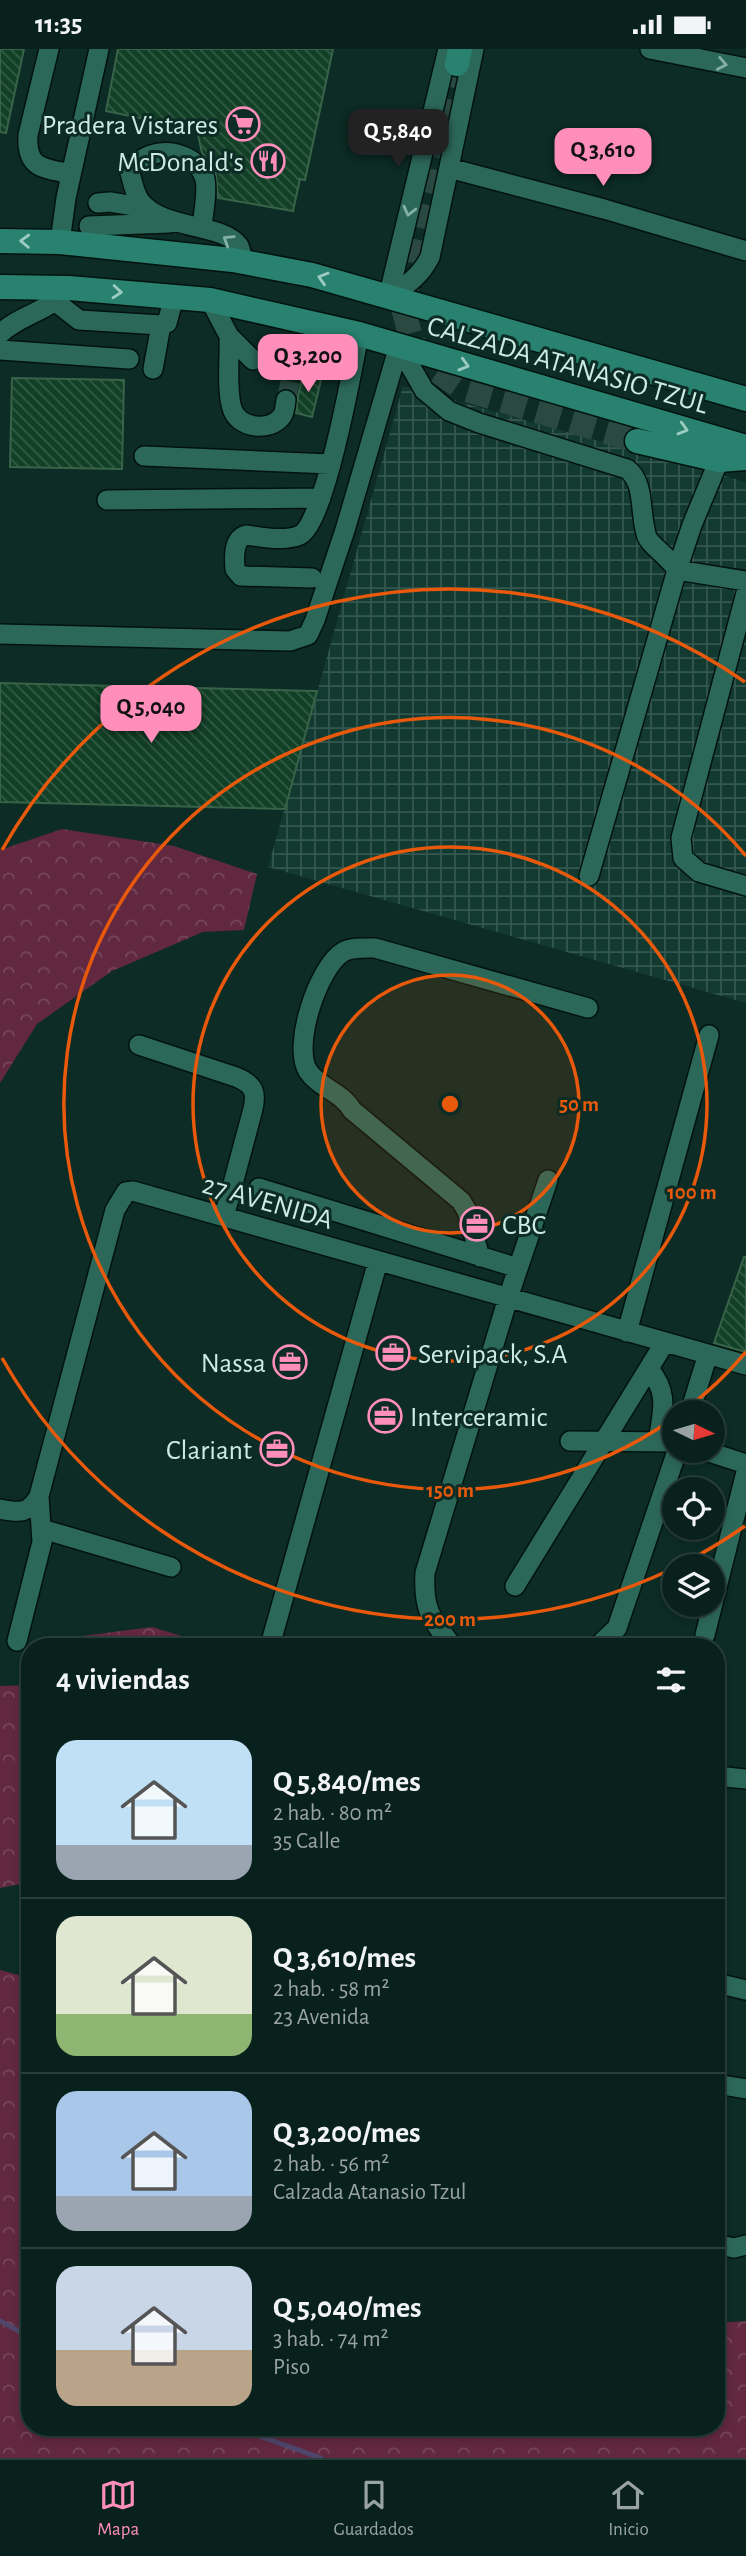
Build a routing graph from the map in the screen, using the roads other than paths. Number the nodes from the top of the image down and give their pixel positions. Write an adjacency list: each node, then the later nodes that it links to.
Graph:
1 (49, 49): 7 (street)
2 (99, 49): 7 (street)
3 (650, 49): 5 (street, one-way to 5)
4 (460, 53): 6 (street); 20 (street, one-way to 20)
5 (746, 68)
6 (449, 168): 15 (street); 20 (street)
7 (71, 174): 14 (street)
8 (98, 203): 9 (street)
9 (147, 208): 10 (street); 12 (street)
10 (174, 223): 11 (street); 12 (street)
11 (89, 226)
12 (202, 228): 16 (street, one-way to 12)
13 (0, 241): 14 (main road, CALZADA ATANASIO TZUL, one-way to 13)
14 (60, 242): 16 (main road, CALZADA ATANASIO TZUL)
15 (746, 251)
16 (243, 262): 20 (main road, CALZADA ATANASIO TZUL, one-way to 16)
17 (0, 287): 18 (main road, CALZADA ATANASIO TZUL)
18 (62, 295): 19 (main road, CALZADA ATANASIO TZUL, one-way to 19); 22 (street); 24 (street)
19 (174, 297): 21 (main road, CALZADA ATANASIO TZUL); 22 (street)
20 (388, 298): 33 (main road, CALZADA ATANASIO TZUL)
21 (210, 300): 23 (main road, CALZADA ATANASIO TZUL); 26 (street)
22 (161, 325): 31 (street)
23 (332, 328): 25 (main road, CALZADA ATANASIO TZUL); 32 (street)
24 (0, 334)
25 (359, 334): 27 (main road, CALZADA ATANASIO TZUL); 40 (street)
26 (229, 336): 30 (street); 34 (street)
27 (399, 346): 36 (main road, CALZADA ATANASIO TZUL, one-way to 36); 43 (street); 47 (street)
28 (0, 350): 29 (street)
29 (129, 359)
30 (253, 360)
31 (153, 369)
32 (285, 372)
33 (746, 399)
34 (286, 400)
35 (637, 441): 39 (main road)
36 (746, 447)
37 (144, 456): 40 (street)
38 (746, 458): 39 (main road)
39 (719, 460): 43 (street)
40 (330, 464): 41 (street)
41 (321, 498): 42 (street); 44 (street)
42 (107, 500)
43 (677, 570): 45 (street); 48 (street)
44 (312, 578)
45 (746, 581)
46 (746, 593): 49 (street)
47 (0, 633)
48 (589, 876)
49 (746, 886)
50 (588, 1009): 56 (street)
51 (709, 1035): 60 (street)
52 (139, 1045): 55 (street)
53 (548, 1179): 58 (street)
54 (259, 1188): 56 (street)
55 (224, 1217): 57 (street, 27 AVENIDA); 74 (street, 27 AVENIDA)
56 (480, 1257): 58 (street)
57 (378, 1261): 59 (street, 27 AVENIDA); 80 (street)
58 (517, 1268): 59 (street)
59 (508, 1298): 60 (street, 27 AVENIDA); 81 (street)
60 (627, 1332): 61 (street, 27 AVENIDA)
61 (665, 1342): 62 (street, 27 AVENIDA); 64 (street)
62 (708, 1354): 63 (street, 27 AVENIDA); 66 (street)
63 (746, 1365)
64 (649, 1369): 65 (street); 68 (street)
65 (663, 1400)
66 (694, 1400)
67 (570, 1441): 68 (street)
68 (605, 1442): 69 (street); 78 (street)
69 (662, 1442)
70 (725, 1457): 72 (street)
71 (673, 1463): 82 (street)
72 (746, 1464)
73 (746, 1472): 79 (street)
74 (39, 1496): 75 (street); 76 (street)
75 (0, 1509)
76 (43, 1529): 77 (street); 83 (street)
77 (172, 1567)
78 (514, 1586)
79 (705, 1635)
80 (272, 1638)
81 (446, 1638)
82 (606, 1638)
83 (17, 1641)
84 (725, 1777): 85 (street)
85 (746, 1779)
86 (725, 1985): 87 (street)
87 (746, 1990)
88 (725, 2086): 89 (street)
89 (746, 2089)
90 (746, 2245): 91 (street)
91 (725, 2246)

